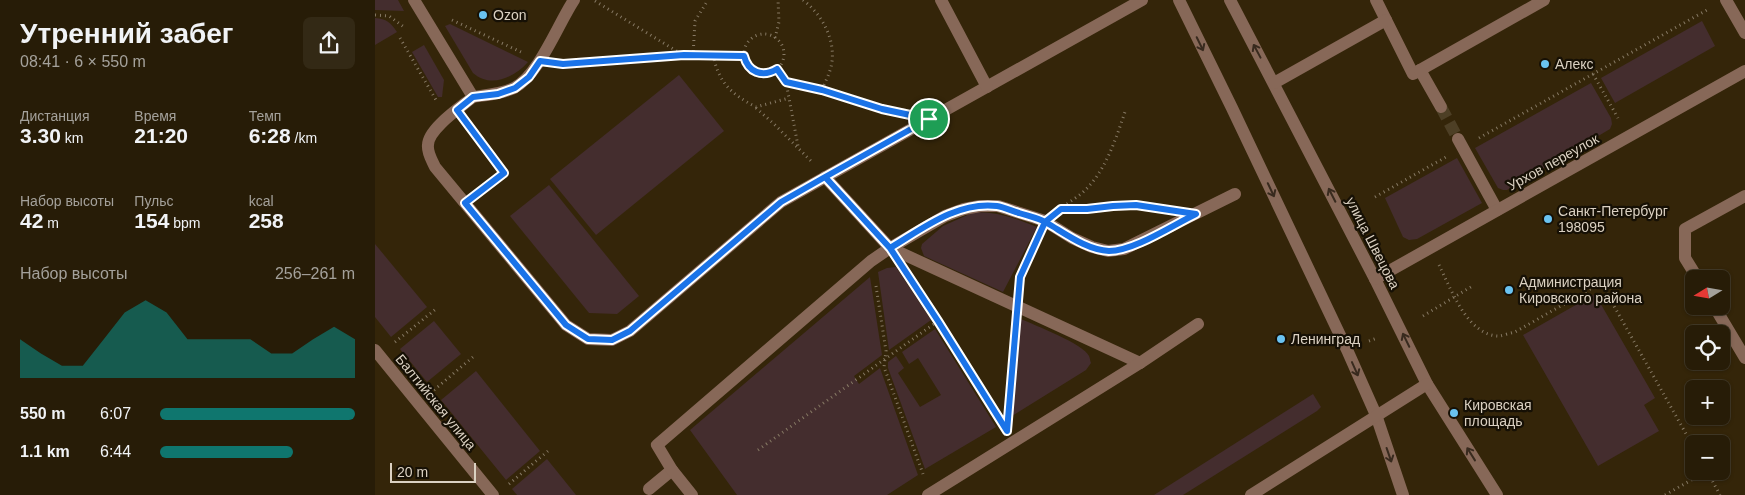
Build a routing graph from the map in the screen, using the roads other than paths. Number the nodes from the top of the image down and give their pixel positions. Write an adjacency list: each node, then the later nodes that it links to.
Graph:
1 (414, 0): 16 (street)
2 (574, 0): 16 (street)
3 (941, 0): 15 (street)
4 (1142, 0): 15 (street)
5 (1179, 0): 32 (street, one-way to 32)
6 (1230, 0): 14 (street, улица Швецова, one-way to 6)
7 (1376, 0): 10 (street)
8 (1544, 0): 12 (street)
9 (1726, 0): 11 (street)
10 (1386, 20): 12 (street); 14 (street)
11 (1745, 33)
12 (1420, 70): 17 (street)
13 (1745, 71): 22 (street, Урхов переулок)
14 (1274, 83): 25 (street, улица Швецова, one-way to 14)
15 (987, 87): 19 (street)
16 (473, 97): 19 (street)
17 (1441, 107)
18 (1461, 143): 22 (street)
19 (825, 177): 23 (street)
20 (1235, 194): 23 (street)
21 (1745, 196): 24 (street)
22 (1497, 210): 25 (street, Урхов переулок)
23 (890, 248): 30 (street); 33 (street)
24 (1692, 270)
25 (1375, 279): 31 (street, улица Швецова, one-way to 25)
26 (1719, 315): 29 (street)
27 (1198, 324): 30 (street)
28 (377, 353): 35 (street, Балтийская улица)
29 (1745, 358)
30 (1140, 363): 36 (street)
31 (1427, 384): 32 (street); 40 (street, улица Швецова, one-way to 31)
32 (1376, 415): 38 (street); 39 (street, one-way to 39)
33 (672, 470): 34 (street); 37 (street)
34 (649, 489)
35 (498, 492)
36 (929, 494)
37 (692, 495)
38 (1251, 495)
39 (1403, 495)
40 (1497, 495)

